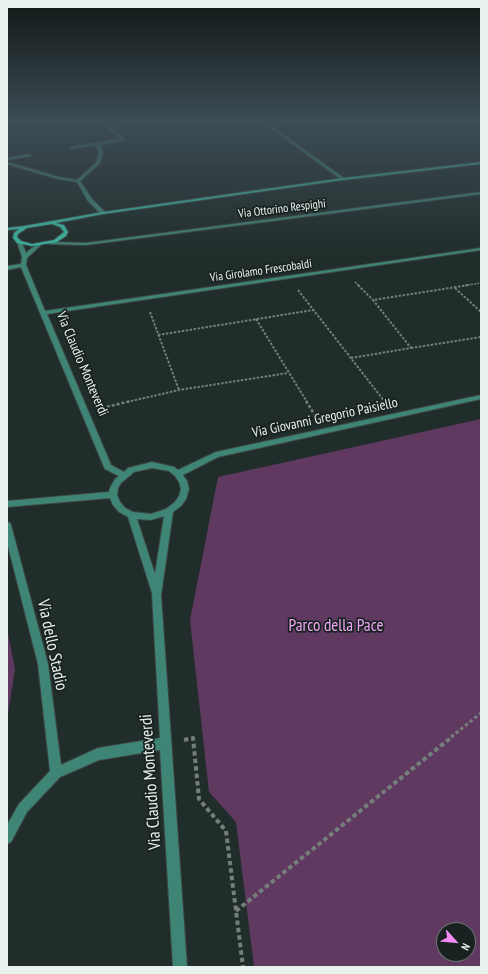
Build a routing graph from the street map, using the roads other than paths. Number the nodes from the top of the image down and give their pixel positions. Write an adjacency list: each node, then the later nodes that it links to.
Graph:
1 (22, 167): 6 (street)
2 (93, 167): 6 (street)
3 (326, 167): 5 (street)
4 (439, 167): 5 (street)
5 (343, 180): 8 (street)
6 (78, 182): 8 (street)
7 (481, 194): 20 (street, Via Ottorino Respighi)
8 (103, 213): 9 (street)
9 (85, 217): 10 (street); 11 (street)
10 (45, 223): 11 (street); 12 (street)
11 (62, 226): 16 (street)
12 (25, 227): 13 (street); 15 (street)
13 (7, 229)
14 (7, 237): 15 (street)
15 (15, 237): 17 (street)
16 (60, 239): 18 (street); 20 (street, Via Ottorino Respighi)
17 (19, 242): 19 (street); 22 (street)
18 (50, 243): 19 (street); 20 (street, Via Ottorino Respighi)
19 (40, 244): 22 (street)
20 (86, 244)
21 (481, 249): 25 (street, Via Girolamo Frescobaldi)
22 (25, 257): 23 (street)
23 (23, 265): 24 (street); 25 (street, Via Claudio Monteverdi)
24 (7, 268)
25 (44, 313): 28 (street, Via Claudio Monteverdi)
26 (481, 398): 27 (street, Via Giovanni Gregorio Paisiello)
27 (178, 474): 28 (street); 31 (street)
28 (123, 475): 29 (street)
29 (113, 494): 30 (street); 32 (street)
30 (7, 504)
31 (169, 511): 32 (street); 34 (street, Via Claudio Monteverdi)
32 (132, 515): 34 (street, Via Claudio Monteverdi)
33 (7, 525): 36 (street, Via dello Stadio)
34 (156, 595): 35 (street, Via Claudio Monteverdi)
35 (166, 743): 36 (street); 38 (street, Via Claudio Monteverdi)
36 (56, 773): 37 (street)
37 (7, 838)
38 (180, 967)

